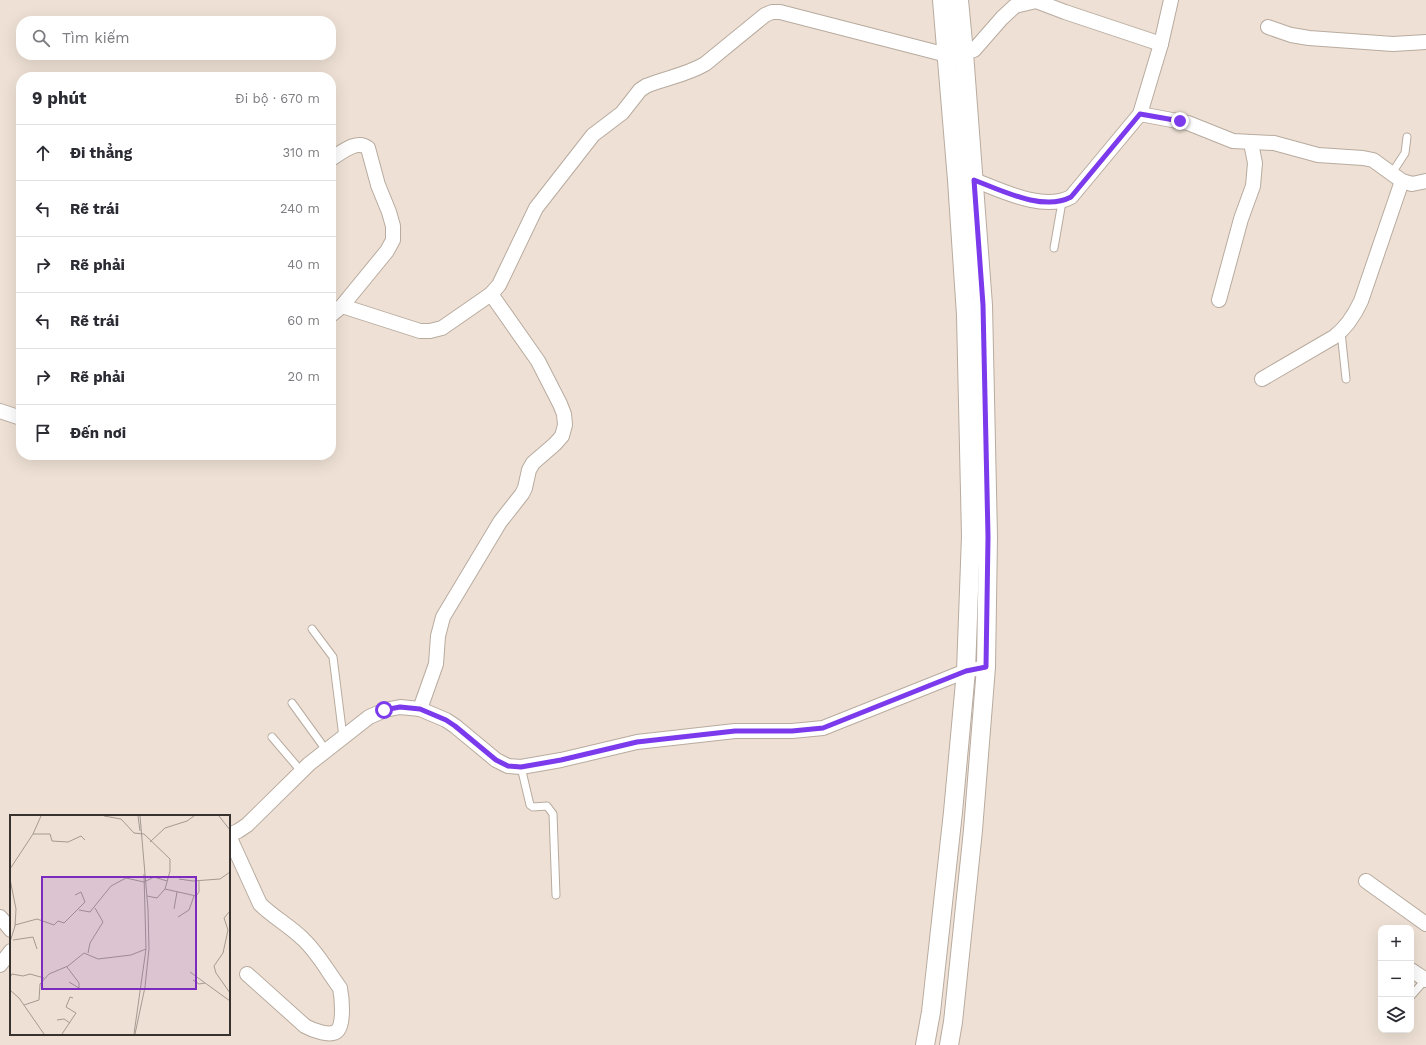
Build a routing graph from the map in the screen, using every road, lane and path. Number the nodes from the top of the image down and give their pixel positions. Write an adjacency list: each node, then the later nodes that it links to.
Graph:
1 (942, 0): 7 (street)
2 (959, 0): 7 (street)
3 (1172, 0): 6 (street)
4 (1268, 27): 5 (street)
5 (1426, 42)
6 (1161, 44): 7 (street); 8 (street)
7 (956, 54): 13 (street); 17 (street); 28 (street)
8 (1140, 114): 10 (street); 15 (street)
9 (1407, 137): 12 (lane)
10 (1250, 143): 12 (street); 18 (street)
11 (336, 156): 19 (street)
12 (1397, 177): 14 (street); 21 (street)
13 (974, 180): 15 (street); 27 (street)
14 (1426, 182)
15 (1062, 202): 16 (lane)
16 (1054, 248)
17 (491, 294): 19 (street); 30 (street)
18 (1219, 300)
19 (342, 306): 20 (street)
20 (336, 311)
21 (1341, 332): 22 (street); 23 (lane)
22 (1262, 379)
23 (1346, 379)
24 (0, 411): 25 (street)
25 (16, 416)
26 (312, 629): 32 (lane)
27 (986, 667): 28 (street); 50 (street)
28 (966, 671): 34 (street); 49 (street)
29 (292, 703): 33 (lane)
30 (420, 709): 32 (street); 34 (street)
31 (272, 737): 35 (lane)
32 (343, 737): 33 (street)
33 (326, 750): 35 (street)
34 (521, 767): 39 (lane)
35 (301, 771): 36 (street)
36 (230, 835)
37 (230, 838): 46 (street)
38 (1366, 881): 41 (street)
39 (556, 896)
40 (0, 917): 42 (street)
41 (1426, 924)
42 (10, 929)
43 (10, 952): 44 (street)
44 (0, 965)
45 (1414, 972): 47 (street)
46 (247, 974)
47 (1426, 980): 48 (lane)
48 (1414, 993)
49 (925, 1045)
50 (949, 1045)

